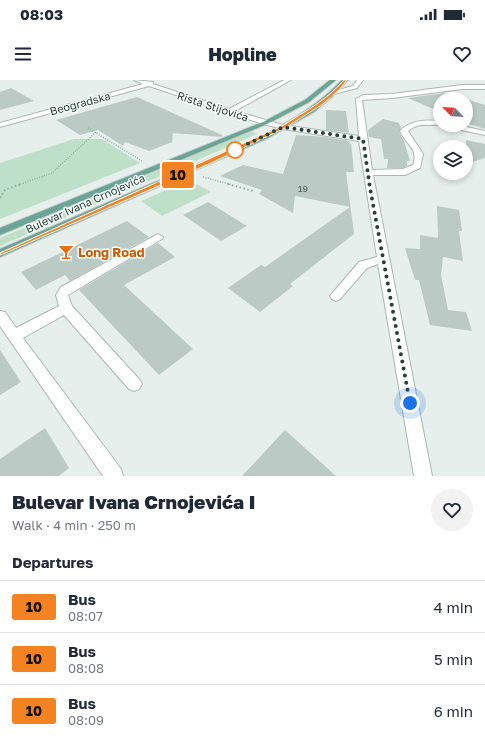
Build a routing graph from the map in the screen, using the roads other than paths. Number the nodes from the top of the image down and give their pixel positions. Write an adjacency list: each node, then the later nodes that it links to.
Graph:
1 (137, 80): 8 (street, Rista Stijovića)
2 (159, 80): 8 (street, Beogradska)
3 (288, 80): 14 (street)
4 (333, 80): 15 (main road, Bulevar Ivana Crnojevića)
5 (345, 80): 11 (main road, Bulevar Ivana Crnojevića)
6 (360, 80): 11 (street)
7 (465, 80): 9 (street)
8 (148, 84): 14 (street, Rista Stijovića); 16 (street, Beogradska)
9 (476, 86): 10 (street); 12 (street)
10 (485, 87)
11 (334, 92): 18 (main road, Bulevar Ivana Crnojevića)
12 (359, 101): 13 (street); 21 (street)
13 (383, 104)
14 (230, 111): 15 (street, Rista Stijovića)
15 (265, 123): 18 (street, Rista Stijovića); 23 (main road, Bulevar Ivana Crnojevića)
16 (0, 124)
17 (433, 124): 22 (street)
18 (283, 127): 21 (street, Rista Stijovića); 25 (main road, Bulevar Ivana Crnojevića)
19 (473, 130): 20 (street)
20 (485, 133)
21 (363, 139): 22 (street)
22 (368, 173): 26 (street)
23 (0, 232)
24 (158, 237): 28 (street)
25 (0, 253)
26 (384, 259): 27 (street); 33 (street)
27 (336, 296)
28 (66, 308): 30 (street); 31 (street)
29 (0, 316): 30 (street)
30 (14, 336): 32 (street)
31 (134, 384)
32 (114, 476)
33 (423, 476)

